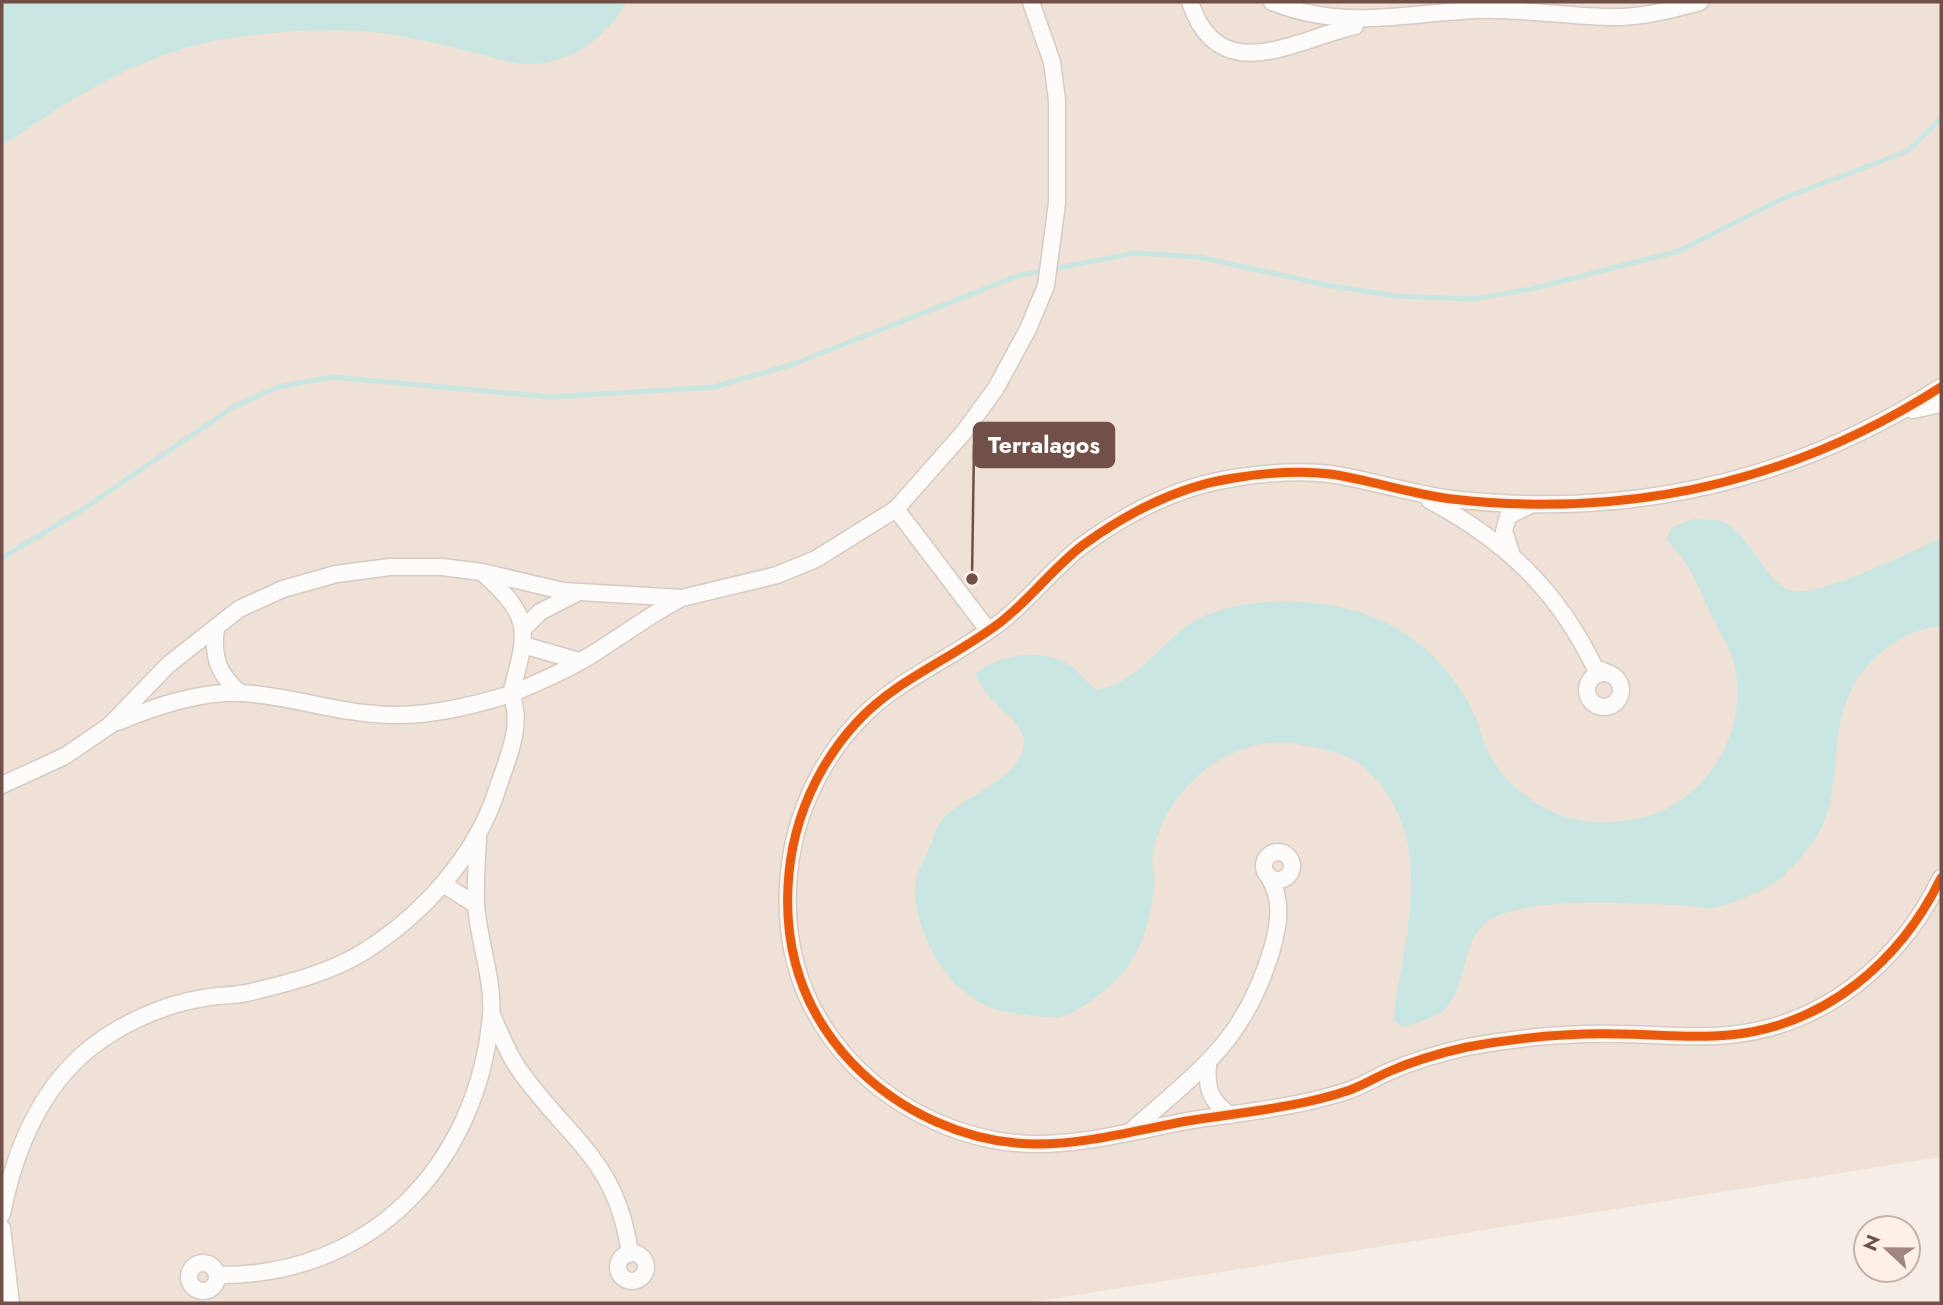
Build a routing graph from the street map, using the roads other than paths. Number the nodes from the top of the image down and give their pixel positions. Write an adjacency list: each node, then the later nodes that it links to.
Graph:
1 (1031, 2): 11 (street)
2 (1190, 2): 5 (street)
3 (1272, 2): 5 (street)
4 (1700, 2): 5 (street)
5 (1382, 19)
6 (1941, 387): 8 (street)
7 (1941, 404): 8 (street)
8 (1897, 415): 10 (street)
9 (1415, 492): 10 (street); 12 (street); 17 (street)
10 (1530, 505): 12 (street)
11 (895, 509): 15 (street); 17 (street)
12 (1512, 556): 20 (street)
13 (482, 572): 14 (street); 16 (street); 18 (street)
14 (577, 593): 15 (street); 18 (street)
15 (682, 598): 19 (street)
16 (216, 628): 21 (street); 23 (street)
17 (988, 630): 35 (street)
18 (523, 637): 19 (street); 22 (street)
19 (579, 661): 22 (street)
20 (1597, 674)
21 (240, 693): 22 (street); 23 (street)
22 (511, 694): 25 (street)
23 (109, 726): 24 (street)
24 (2, 785)
25 (478, 837): 27 (street); 29 (street)
26 (1941, 878): 34 (street)
27 (443, 884): 29 (street); 36 (street)
28 (1274, 884): 28 (street); 31 (street)
29 (476, 905): 30 (street)
30 (491, 1013): 32 (street); 33 (street)
31 (1208, 1064): 34 (street); 35 (street)
32 (517, 1066): 33 (street); 38 (street)
33 (484, 1068): 39 (street)
34 (1230, 1115): 35 (street)
35 (1131, 1131)
36 (2, 1214)
37 (2, 1228): 40 (street)
38 (630, 1254)
39 (217, 1275)
40 (11, 1303)

